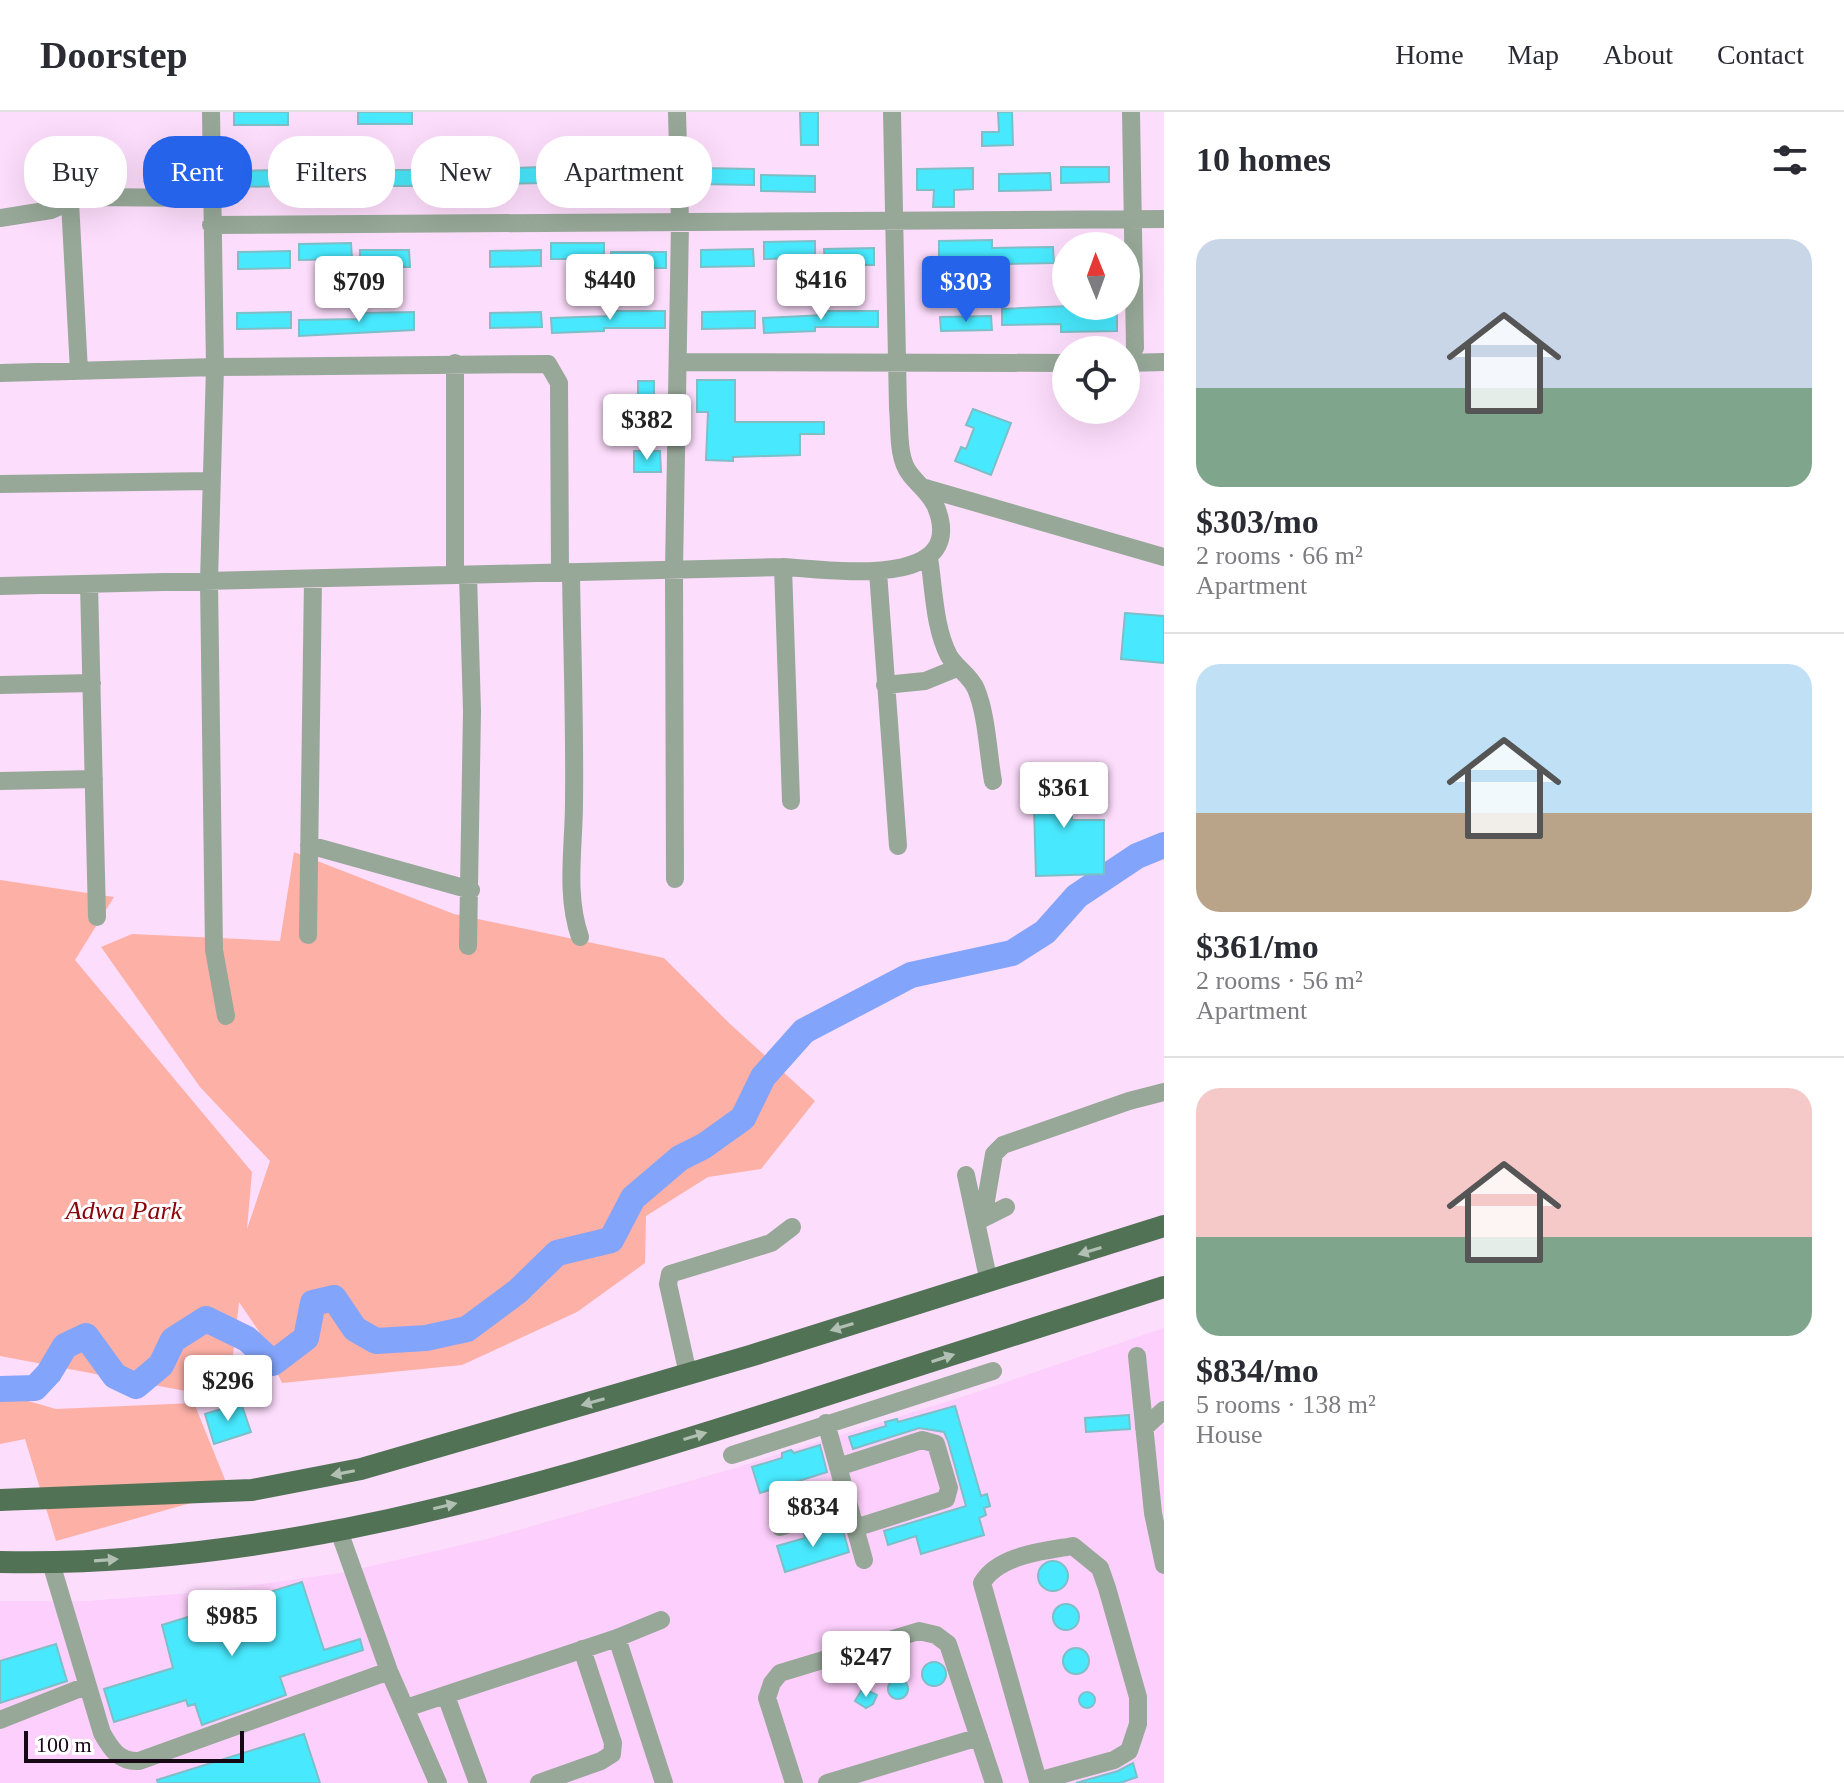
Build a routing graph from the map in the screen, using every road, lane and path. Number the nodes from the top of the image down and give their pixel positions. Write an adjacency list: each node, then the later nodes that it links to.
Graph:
1 (211, 112): 5 (street)
2 (677, 112): 13 (street)
3 (892, 112): 12 (street)
4 (1131, 112): 10 (street)
5 (211, 136)
6 (56, 208): 9 (street)
7 (70, 208): 23 (street)
8 (211, 208): 14 (street)
9 (0, 218)
10 (1134, 219): 11 (street); 12 (street); 15 (street)
11 (1164, 219)
12 (896, 220): 13 (street); 18 (street)
13 (680, 223): 14 (street); 17 (street)
14 (211, 225): 22 (street)
15 (1131, 336)
16 (1140, 357): 19 (street)
17 (678, 362): 18 (street); 31 (street)
18 (897, 362): 21 (street); 27 (street)
19 (1164, 362)
20 (455, 363): 22 (street); 32 (street); 34 (street)
21 (1052, 363)
22 (215, 367): 23 (street); 25 (street)
23 (79, 371): 24 (street)
24 (0, 373)
25 (211, 481): 26 (street); 36 (street)
26 (0, 484)
27 (925, 488): 28 (street); 29 (street)
28 (1164, 557)
29 (929, 558): 33 (street); 39 (street)
30 (783, 567): 31 (street); 33 (street); 46 (street)
31 (674, 570): 32 (street); 49 (street)
32 (565, 572): 34 (street); 53 (street)
33 (878, 572): 42 (street)
34 (462, 575): 35 (street); 50 (street)
35 (313, 579): 36 (street); 47 (street)
36 (209, 581): 37 (street); 55 (street)
37 (89, 584): 38 (street); 40 (street)
38 (0, 586)
39 (957, 668): 42 (street); 45 (street)
40 (92, 683): 41 (street); 43 (street)
41 (0, 685)
42 (885, 685): 48 (street)
43 (94, 779): 44 (street); 51 (street)
44 (0, 781)
45 (993, 781)
46 (791, 801)
47 (309, 845): 50 (street); 52 (street)
48 (898, 846)
49 (675, 879)
50 (471, 890): 54 (street)
51 (97, 917)
52 (308, 935)
53 (580, 937)
54 (468, 946)
55 (226, 1016)
56 (1164, 1092): 59 (street)
57 (966, 1175): 59 (street)
58 (1006, 1207): 59 (street)
59 (980, 1220): 62 (street)
60 (1164, 1226): 62 (main road, one-way to 62)
61 (792, 1227): 66 (street)
62 (989, 1282): 66 (main road, one-way to 66)
63 (1164, 1287): 76 (main road, one-way to 63)
64 (1137, 1356): 69 (street)
65 (993, 1371): 68 (street)
66 (688, 1374): 72 (main road, one-way to 72)
67 (1164, 1410): 69 (street)
68 (826, 1423): 70 (street); 71 (street)
69 (1144, 1428): 80 (street)
70 (732, 1455)
71 (838, 1467): 73 (street); 75 (street)
72 (0, 1500)
73 (849, 1506): 74 (street); 75 (street)
74 (780, 1527)
75 (855, 1528): 77 (street)
76 (339, 1531): 79 (main road, one-way to 76); 84 (street)
77 (864, 1560)
78 (0, 1562): 79 (main road)
79 (51, 1563): 85 (street)
80 (1164, 1565)
81 (661, 1620): 82 (street)
82 (617, 1638): 83 (street); 94 (street)
83 (582, 1649): 86 (street); 93 (street)
84 (389, 1671): 85 (street); 87 (street)
85 (86, 1686): 88 (street)
86 (446, 1696): 87 (street); 92 (street)
87 (406, 1708): 91 (street)
88 (0, 1720)
89 (979, 1737): 95 (street); 96 (street); 97 (street)
90 (1038, 1782): 90 (street)
91 (438, 1783)
92 (478, 1783)
93 (539, 1783)
94 (664, 1783)
95 (794, 1783)
96 (827, 1783)
97 (994, 1783)

